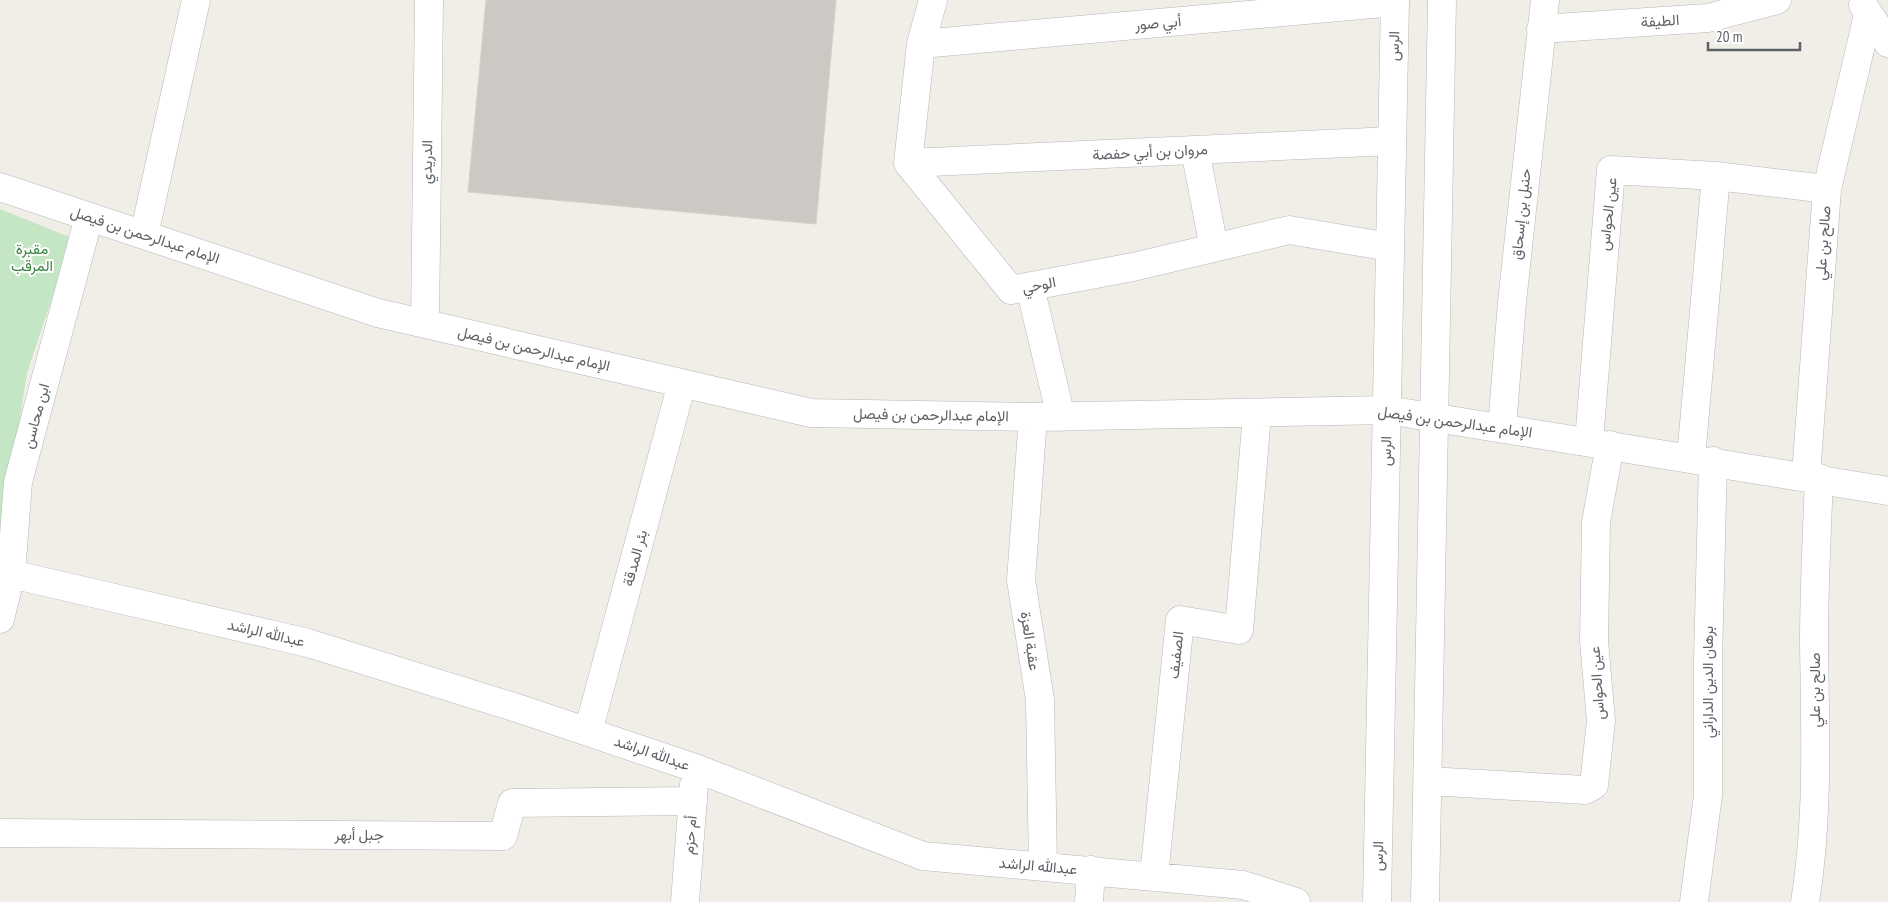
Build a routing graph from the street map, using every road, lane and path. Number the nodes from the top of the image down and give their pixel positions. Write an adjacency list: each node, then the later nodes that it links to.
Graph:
1 (196, 0): 19 (street)
2 (429, 0): 23 (street, الدريدي)
3 (933, 0): 11 (street)
4 (1442, 0): 29 (street)
5 (1545, 0): 9 (street, حنبل بن إسحاق)
6 (1777, 0): 9 (street, الطيفة)
7 (1395, 1): 11 (street, أبي صور); 12 (street, الرس)
8 (1864, 8): 10 (street); 17 (street, صالح بن علي)
9 (1541, 29): 30 (street, حنبل بن إسحاق)
10 (1888, 43)
11 (921, 44): 14 (street)
12 (1392, 141): 13 (street, مروان بن أبي حفصة); 20 (street, الرس)
13 (1195, 150): 14 (street, مروان بن أبي حفصة); 21 (street)
14 (908, 163): 22 (street, الوحي)
15 (1716, 176): 17 (street, عين الحواس); 31 (street, عين الحواس); 32 (street, برهان الدين الداراني)
16 (0, 187): 18 (street, الإمام عبدالرحمن بن فيصل)
17 (1827, 189): 33 (street, صالح بن علي)
18 (89, 217): 19 (street, الإمام عبدالرحمن بن فيصل); 35 (street, ابن محاسن)
19 (144, 235): 23 (street, الإمام عبدالرحمن بن فيصل)
20 (1390, 247): 21 (street, الوحي); 25 (street, الرس)
21 (1214, 248): 22 (street, الوحي)
22 (1030, 287): 27 (street)
23 (425, 324): 24 (street, الإمام عبدالرحمن بن فيصل)
24 (682, 383): 28 (street, الإمام عبدالرحمن بن فيصل); 37 (street, بئر المدقة)
25 (1387, 410): 26 (street, الإمام عبدالرحمن بن فيصل); 29 (street, الإمام عبدالرحمن بن فيصل); 48 (street, الرس)
26 (1257, 414): 27 (street, الإمام عبدالرحمن بن فيصل); 44 (street, الصفيف)
27 (1061, 416): 28 (street, الإمام عبدالرحمن بن فيصل)
28 (1033, 417): 42 (street, عقبة العزة)
29 (1435, 417): 30 (street, الإمام عبدالرحمن بن فيصل); 39 (street)
30 (1502, 428): 31 (street, الإمام عبدالرحمن بن فيصل)
31 (1599, 443): 32 (street, الإمام عبدالرحمن بن فيصل); 39 (street, عين الحواس)
32 (1702, 460): 33 (street, الإمام عبدالرحمن بن فيصل); 50 (street, برهان الدين الداراني)
33 (1812, 477): 34 (street, الإمام عبدالرحمن بن فيصل); 51 (street, صالح بن علي)
34 (1888, 490)
35 (11, 574): 36 (street, ابن محاسن); 37 (street, عبدالله الراشد)
36 (0, 618)
37 (588, 732): 38 (street, عبدالله الراشد)
38 (695, 768): 40 (street, أم حزم); 42 (street, عبدالله الراشد)
39 (1428, 781): 49 (street)
40 (693, 801): 41 (street, جبل أبهر); 45 (street, أم حزم)
41 (0, 833)
42 (1043, 866): 43 (street, عبدالله الراشد)
43 (1091, 870): 44 (street, عبدالله الراشد); 46 (street)
44 (1154, 876): 47 (street, عبدالله الراشد)
45 (685, 902)
46 (1089, 902)
47 (1296, 902)
48 (1377, 902)
49 (1425, 902)
50 (1694, 902)
51 (1806, 902)

